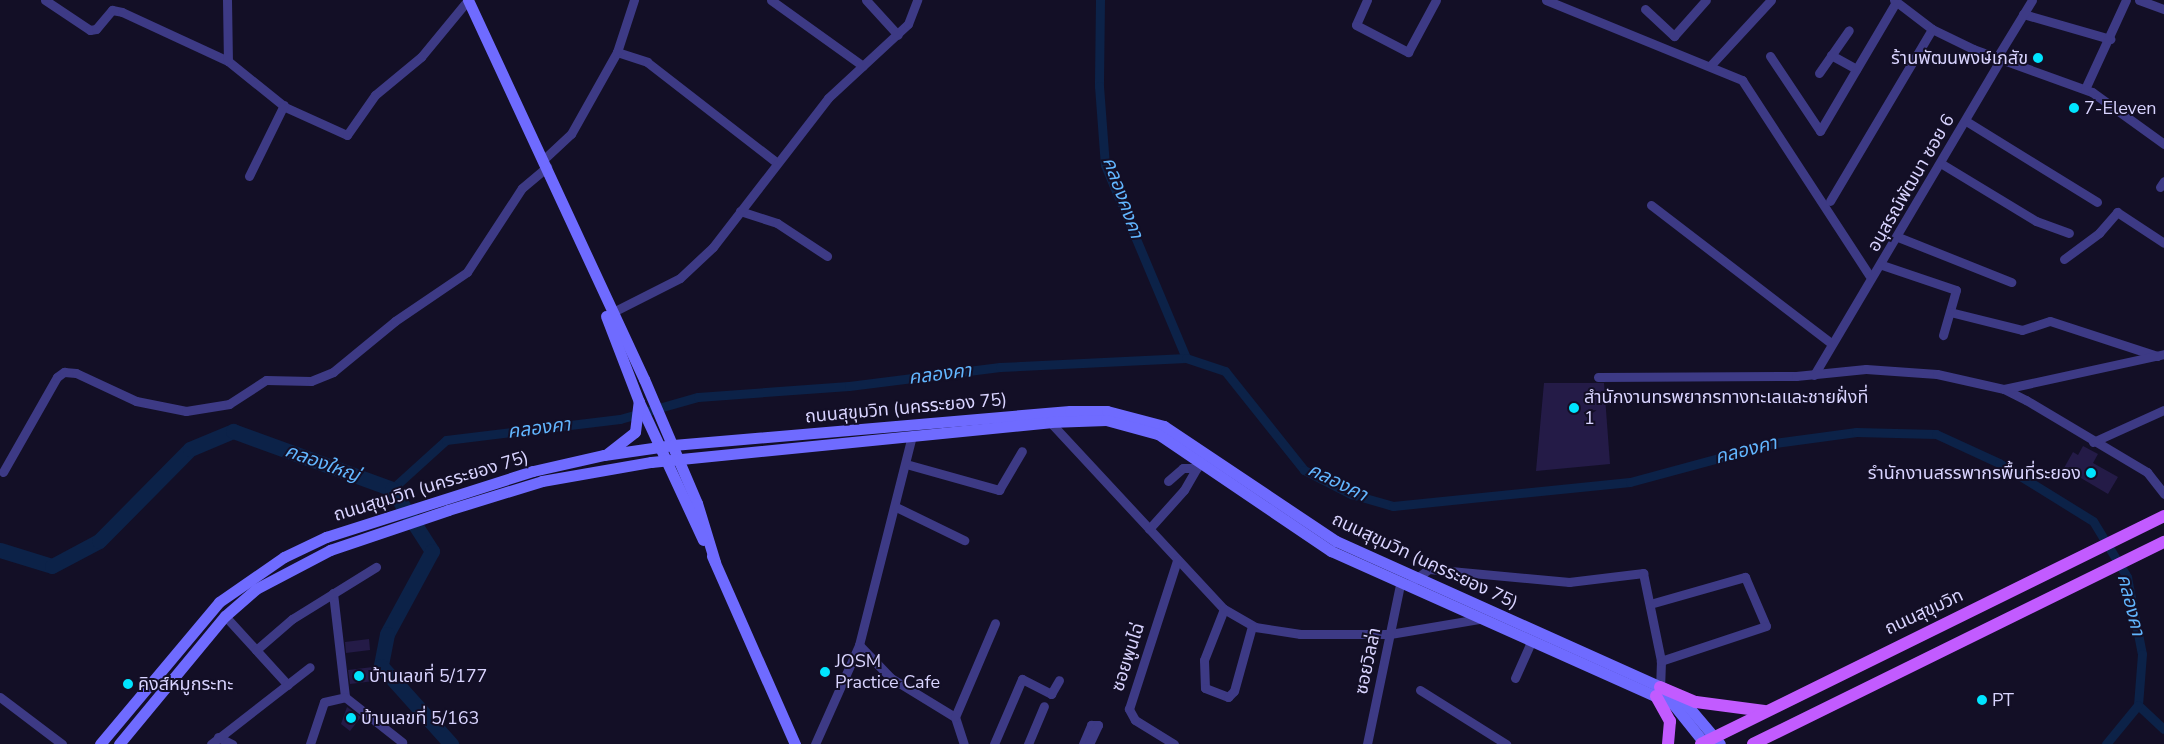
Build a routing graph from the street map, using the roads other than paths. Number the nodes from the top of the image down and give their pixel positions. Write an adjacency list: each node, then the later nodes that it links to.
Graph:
1 (44, 0): 28 (street)
2 (227, 0): 28 (street)
3 (468, 0): 34 (street); 38 (street)
4 (634, 0): 24 (street)
5 (771, 0): 29 (street)
6 (866, 0): 22 (street)
7 (917, 0): 22 (street)
8 (1367, 0): 9 (street)
9 (1436, 0)
10 (1546, 0): 30 (street)
11 (1706, 0): 17 (street)
12 (1771, 0): 30 (street)
13 (2032, 0): 19 (street, อนุสรณ์พัฒนา ซอย 6)
14 (2126, 0): 23 (street)
15 (2139, 0): 18 (street)
16 (1895, 1): 20 (street); 31 (street)
17 (1645, 9)
18 (2164, 9)
19 (2023, 14): 23 (street); 27 (street, อนุสรณ์พัฒนา ซอย 6)
20 (1932, 29): 27 (street); 41 (street)
21 (1849, 30): 25 (street)
22 (898, 35): 29 (street)
23 (2110, 39): 33 (street)
24 (617, 52): 37 (street); 38 (street)
25 (1831, 55): 31 (street); 32 (street)
26 (1770, 56): 31 (street)
27 (1998, 60): 33 (street); 35 (street, อนุสรณ์พัฒนา ซอย 6)
28 (228, 61): 34 (street)
29 (863, 66): 37 (street)
30 (1710, 66): 51 (street)
31 (1856, 69)
32 (1819, 73)
33 (2085, 89): 36 (street)
34 (284, 105): 40 (street)
35 (1966, 121): 39 (street, อนุสรณ์พัฒนา ซอย 6); 42 (street)
36 (2164, 144)
37 (776, 162): 44 (street)
38 (545, 163): 52 (street); 76 (street)
39 (1942, 164): 45 (street); 46 (street, อนุสรณ์พัฒนา ซอย 6)
40 (249, 176)
41 (1830, 201)
42 (2097, 202)
43 (1651, 205): 57 (street)
44 (740, 211): 48 (street); 55 (street)
45 (2069, 233)
46 (1898, 236): 50 (street, อนุสรณ์พัฒนา ซอย 6); 53 (street)
47 (2164, 243): 49 (street)
48 (828, 256)
49 (2064, 259)
50 (1882, 266): 51 (street, อนุสรณ์พัฒนา ซอย 6); 54 (street)
51 (1869, 275): 57 (street, อนุสรณ์พัฒนา ซอย 6)
52 (594, 279): 55 (street); 62 (street)
53 (2011, 282)
54 (1950, 312): 56 (street); 58 (street)
55 (611, 313): 67 (street)
56 (1943, 334)
57 (1831, 343): 59 (street, อนุสรณ์พัฒนา ซอย 6)
58 (2160, 355): 61 (street)
59 (1814, 375): 60 (street); 61 (street)
60 (1598, 377)
61 (2004, 389): 66 (street)
62 (639, 401): 68 (street); 70 (street)
63 (2164, 410): 66 (street)
64 (1050, 422): 65 (street, ถนนสุขุมวิท (นครระยอง 75)); 75 (street, ถนนสุขุมวิท (นครระยอง 75)); 82 (street)
65 (912, 436): 71 (street, ถนนสุขุมวิท (นครระยอง 75)); 74 (street)
66 (2093, 442): 79 (street)
67 (673, 445): 68 (street, ถนนสุขุมวิท (นครระยอง 75)); 72 (street); 88 (street, ถนนสุขุมวิท (นครระยอง 75))
68 (660, 446): 70 (street, ถนนสุขุมวิท (นครระยอง 75)); 73 (street)
69 (1022, 451): 74 (street)
70 (604, 455): 112 (street, ถนนสุขุมวิท (นครระยอง 75))
71 (695, 457): 72 (street, ถนนสุขุมวิท (นครระยอง 75)); 78 (street)
72 (678, 459): 73 (street, ถนนสุขุมวิท (นครระยอง 75)); 78 (street)
73 (665, 460): 86 (street); 92 (street, ถนนสุขุมวิท (นครระยอง 75))
74 (906, 464): 80 (street)
75 (1199, 464): 77 (street); 82 (street); 88 (street, ถนนสุขุมวิท (นครระยอง 75))
76 (3, 472)
77 (1168, 481)
78 (690, 486): 86 (street)
79 (2164, 494)
80 (896, 507): 83 (street); 98 (street)
81 (2163, 516): 110 (main road, ถนนสุขุมวิท)
82 (1148, 529): 85 (street)
83 (964, 540)
84 (2164, 542): 116 (main road)
85 (1176, 560): 91 (street); 115 (street, ซอยพูนไฉ่)
86 (715, 562): 124 (street)
87 (376, 567): 89 (street)
88 (1408, 583): 90 (street); 93 (street, ถนนสุขุมวิท (นครระยอง 75)); 96 (street, ซอยวิลล่า); 106 (street, ถนนสุขุมวิท (นครระยอง 75))
89 (333, 593): 99 (street); 108 (street)
90 (1650, 604): 100 (street); 100 (street)
91 (1224, 609): 95 (street); 95 (street)
92 (225, 616): 99 (street); 113 (street, ถนนสุขุมวิท (นครระยอง 75))
93 (1479, 619): 96 (street); 97 (street, ถนนสุขุมวิท (นครระยอง 75))
94 (995, 623): 111 (street)
95 (1252, 626): 96 (street)
96 (1390, 634): 132 (street, ซอยวิลล่า)
97 (1531, 642): 102 (street); 106 (street, ถนนสุขุมวิท (นครระยอง 75))
98 (859, 645): 111 (street); 125 (street)
99 (256, 650): 104 (street)
100 (1660, 661): 106 (street)
101 (310, 667): 104 (street)
102 (1515, 678)
103 (1059, 680): 127 (street)
104 (288, 685): 114 (street)
105 (1420, 690): 133 (street)
106 (1658, 691): 110 (main road); 118 (street, ถนนสุขุมวิท (นครระยอง 75)); 134 (main road)
107 (0, 696): 119 (street)
108 (345, 697): 117 (street); 123 (street)
109 (1044, 706): 128 (street)
110 (1768, 711): 118 (main road, ถนนสุขุมวิท)
111 (955, 717): 126 (street)
112 (118, 722): 113 (street); 120 (street, ถนนสุขุมวิท (นครระยอง 75))
113 (129, 731): 121 (street, ถนนสุขุมวิท (นครระยอง 75))
114 (214, 741): 122 (street)
115 (1156, 741): 131 (street, ซอยพูนไฉ่)
116 (1768, 741): 135 (main road)
117 (402, 742)
118 (1709, 742)
119 (62, 744)
120 (100, 744)
121 (119, 744)
122 (232, 744)
123 (310, 744)
124 (795, 744)
125 (815, 744)
126 (964, 744)
127 (994, 744)
128 (1028, 744)
129 (1083, 744): 130 (street)
130 (1089, 744)
131 (1174, 744)
132 (1367, 744)
133 (1506, 744)
134 (1668, 744)
135 (1753, 744)

